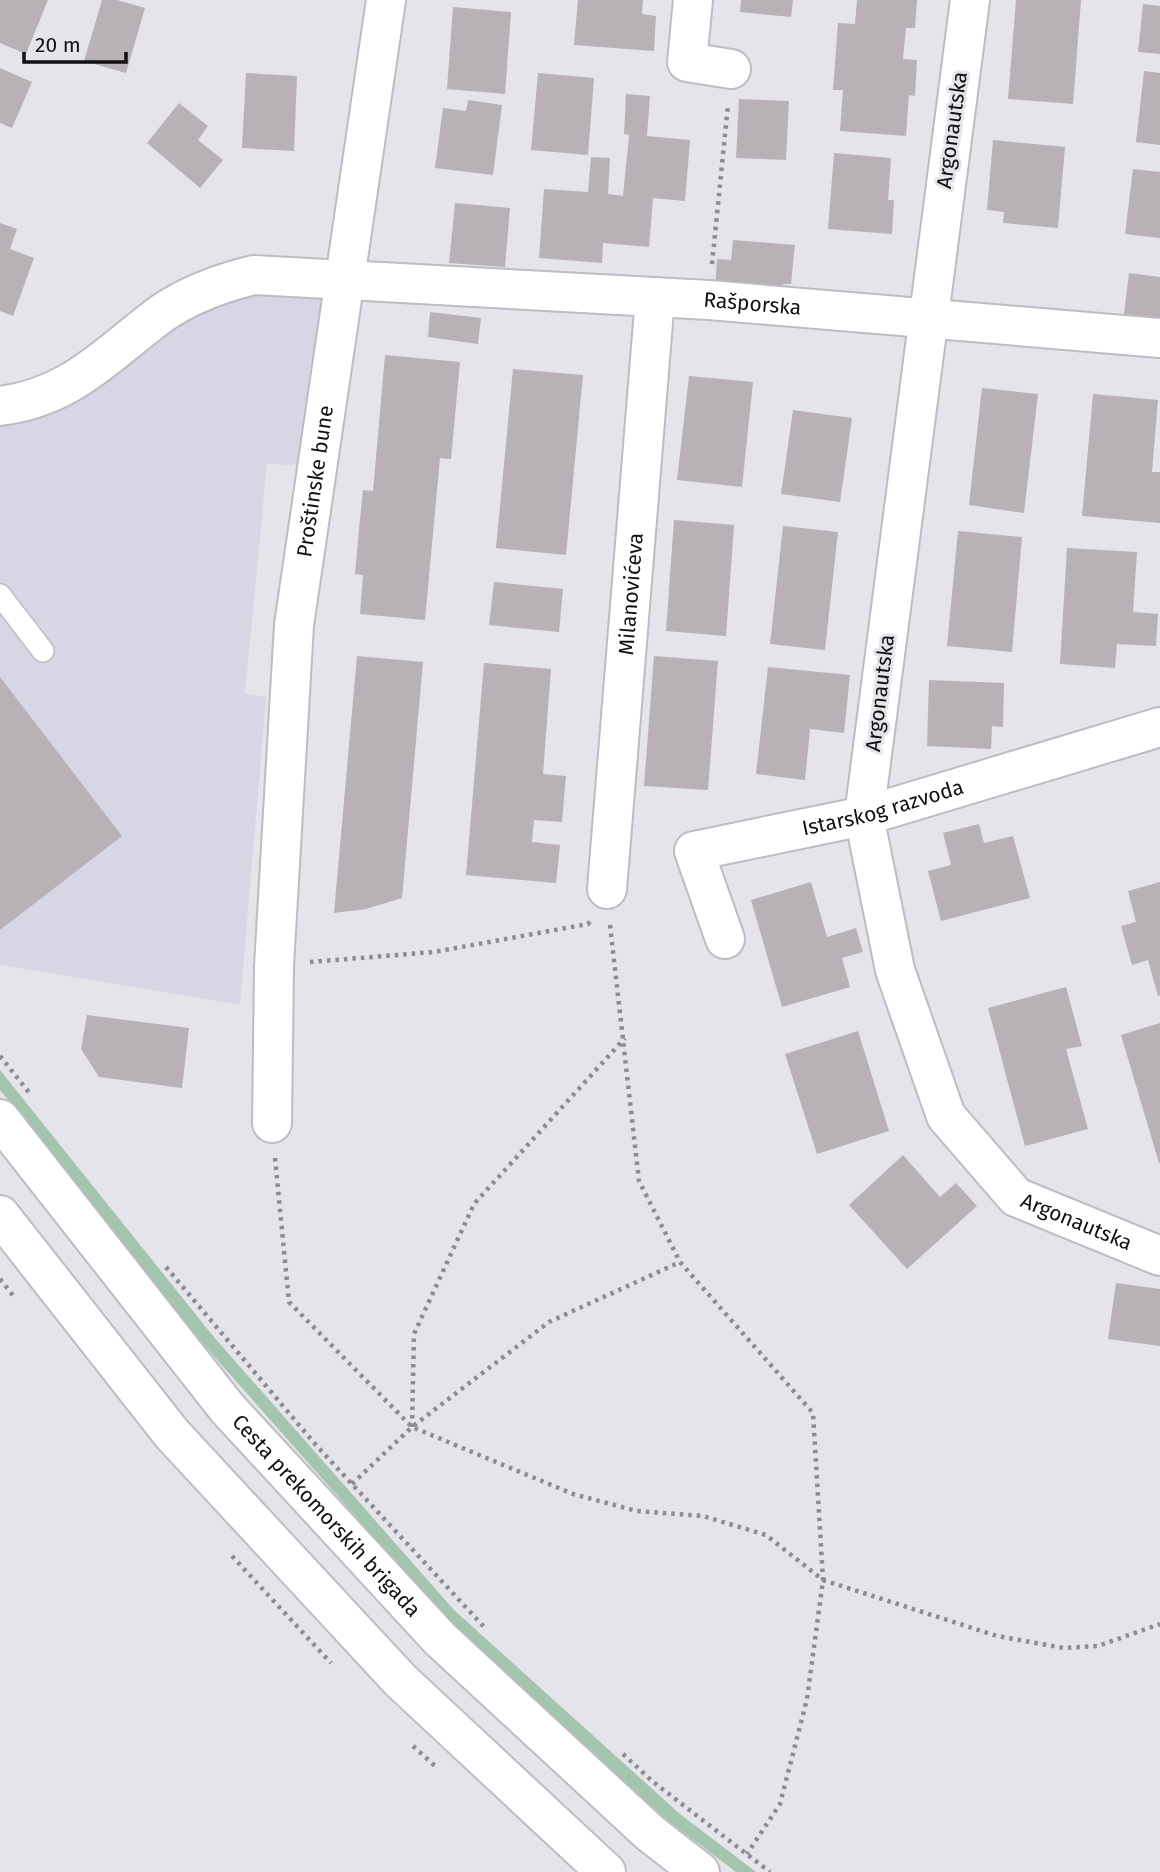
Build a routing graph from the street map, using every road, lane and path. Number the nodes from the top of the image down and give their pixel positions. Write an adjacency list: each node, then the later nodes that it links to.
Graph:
1 (386, 0): 5 (street, Proštinske bune)
2 (693, 0): 4 (street)
3 (970, 0): 8 (street, Argonautska)
4 (731, 69): 7 (path)
5 (344, 280): 6 (street, Rašporska); 10 (street, Rašporska); 17 (street, Proštinske bune)
6 (655, 299): 7 (street, Rašporska); 15 (street, Milanovićeva)
7 (709, 300): 8 (street, Rašporska)
8 (927, 316): 9 (street, Rašporska); 14 (street, Argonautska)
9 (1160, 338)
10 (0, 406)
11 (0, 595): 12 (lane)
12 (43, 651)
13 (1160, 727): 14 (street, Istarskog razvoda)
14 (864, 816): 16 (street, Istarskog razvoda); 24 (street, Argonautska)
15 (607, 889): 17 (path); 18 (path)
16 (725, 939)
17 (274, 966): 22 (street, Proštinske bune)
18 (625, 1038): 26 (path); 27 (path)
19 (0, 1056): 20 (path)
20 (34, 1099)
21 (0, 1119): 35 (street, Cesta prekomorskih brigada)
22 (272, 1123): 27 (path)
23 (0, 1215): 34 (street)
24 (1160, 1256)
25 (160, 1260): 28 (path)
26 (680, 1262): 27 (path); 29 (path)
27 (412, 1427): 28 (path); 29 (path)
28 (352, 1484): 31 (path)
29 (823, 1580): 30 (path); 33 (path)
30 (1160, 1624)
31 (491, 1634)
32 (613, 1745): 33 (path)
33 (747, 1854): 36 (path)
34 (606, 1872)
35 (700, 1872)
36 (770, 1872)

